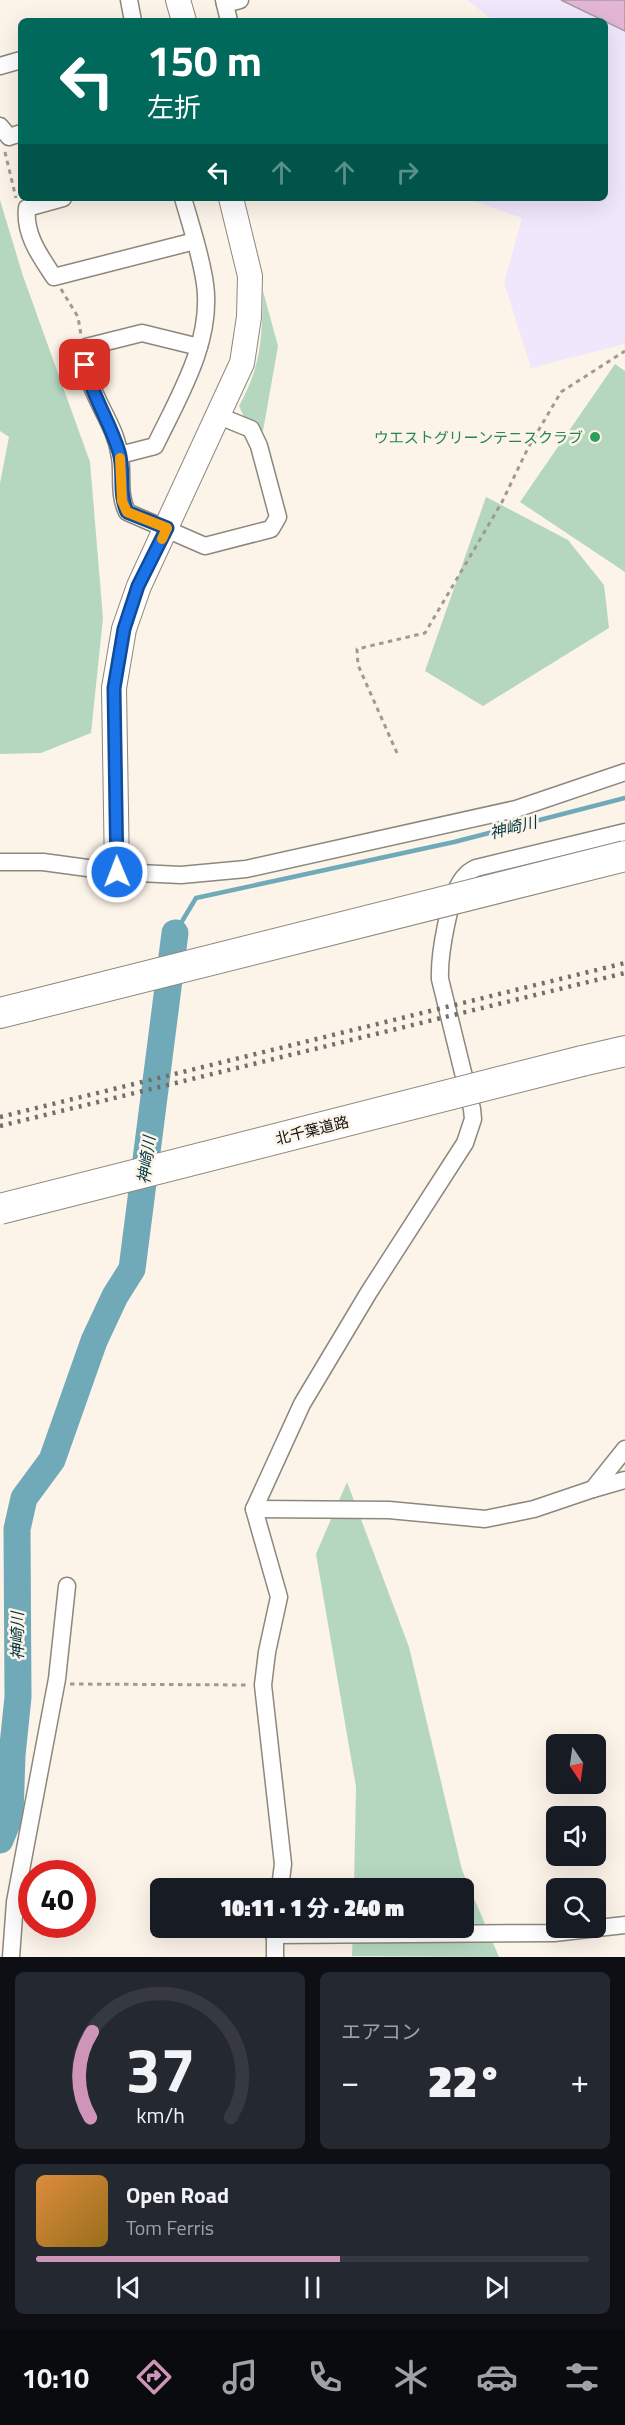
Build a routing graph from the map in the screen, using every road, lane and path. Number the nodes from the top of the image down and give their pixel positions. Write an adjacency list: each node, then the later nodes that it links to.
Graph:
1 (129, 0): 4 (street)
2 (178, 0): 5 (street)
3 (230, 1): 6 (street)
4 (132, 18)
5 (183, 18)
6 (229, 18)
7 (18, 61): 8 (street)
8 (0, 66)
9 (10, 132): 13 (path)
10 (52, 201): 13 (street)
11 (184, 201): 14 (street)
12 (232, 201): 19 (street)
13 (27, 208): 15 (street)
14 (195, 241): 15 (street); 17 (street)
15 (54, 278): 16 (path)
16 (86, 347): 17 (street); 20 (street)
17 (199, 347): 20 (street)
18 (625, 351): 22 (path)
19 (219, 416): 21 (street); 21 (street)
20 (120, 455): 21 (street)
21 (167, 528): 27 (street)
22 (397, 753)
23 (625, 772): 27 (street)
24 (625, 832): 34 (street)
25 (625, 856): 28 (highway, bridge)
26 (0, 862): 27 (street)
27 (117, 872)
28 (14, 1010)
29 (625, 1051): 30 (highway, 北千葉道路, bridge)
30 (0, 1209)
31 (625, 1449): 33 (street)
32 (625, 1480): 33 (street)
33 (593, 1489): 34 (street)
34 (254, 1509): 37 (street)
35 (67, 1586): 36 (street)
36 (56, 1684): 37 (path); 42 (street)
37 (263, 1685): 38 (street)
38 (281, 1878)
39 (625, 1925): 40 (street)
40 (474, 1932)
41 (275, 1938): 43 (street)
42 (11, 1957)
43 (275, 1957)

